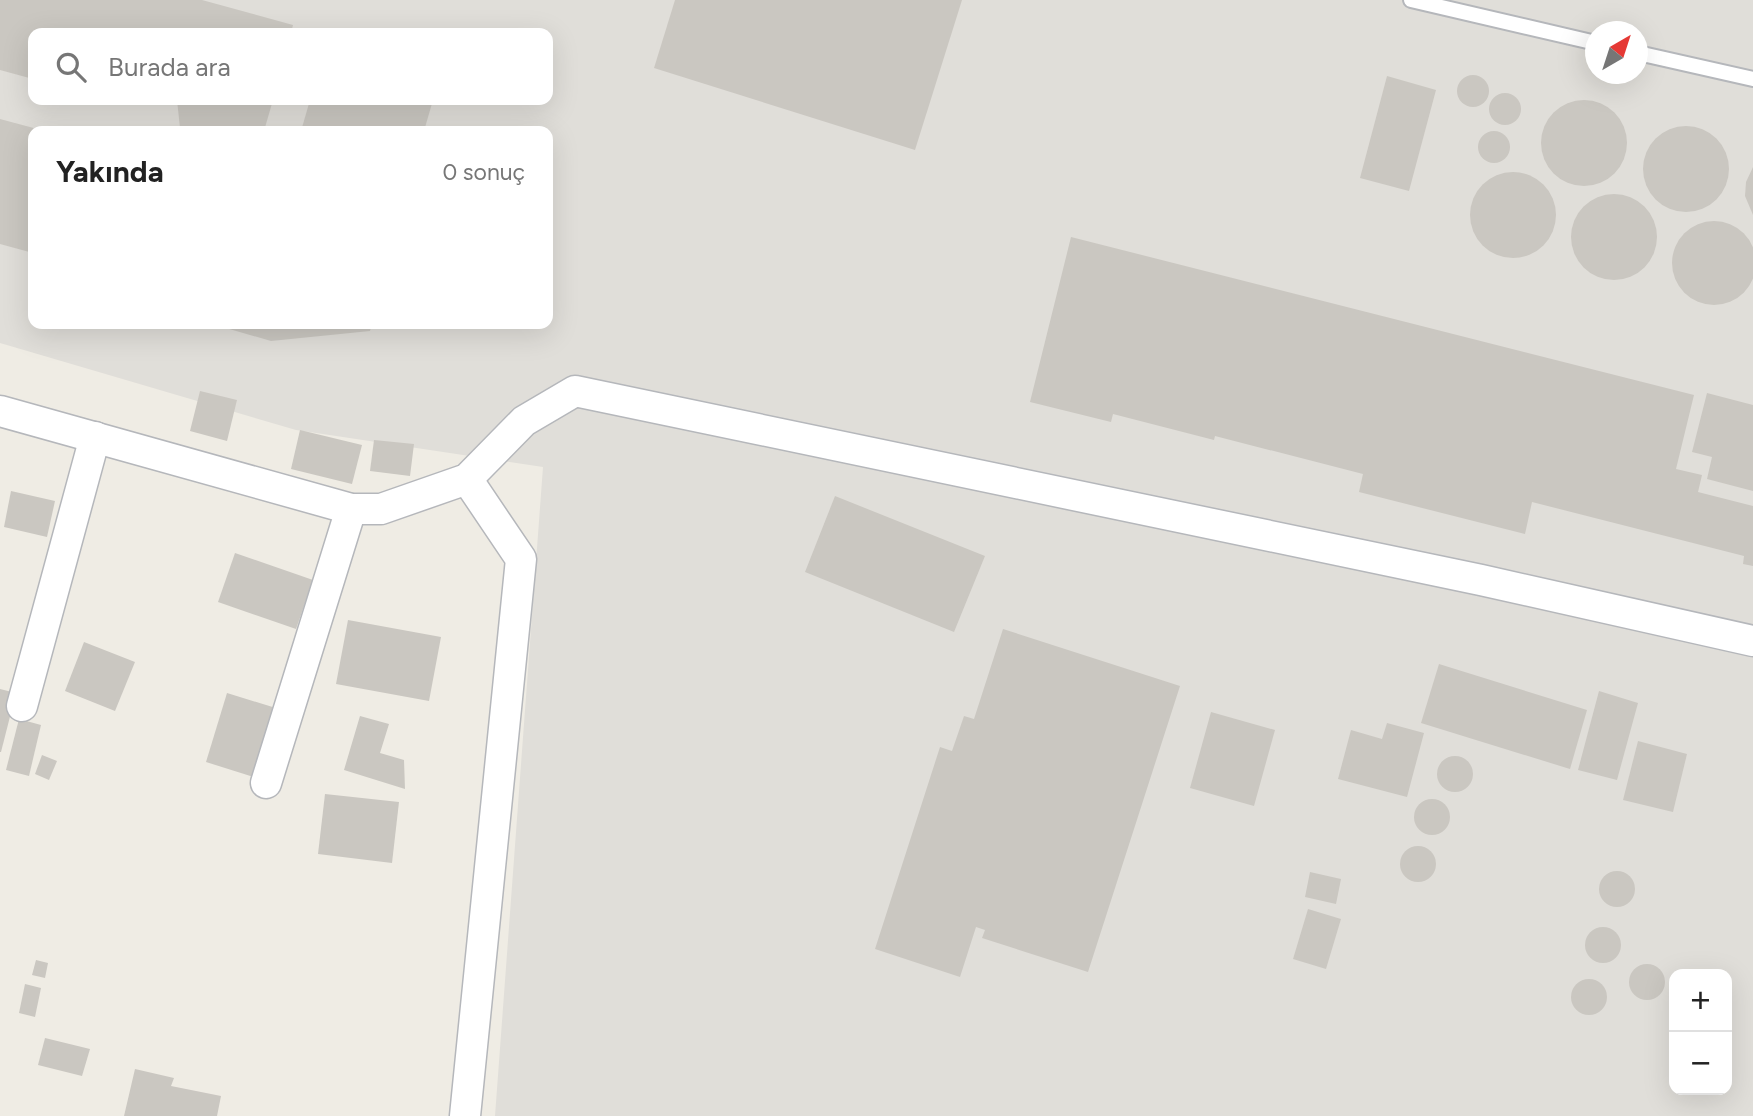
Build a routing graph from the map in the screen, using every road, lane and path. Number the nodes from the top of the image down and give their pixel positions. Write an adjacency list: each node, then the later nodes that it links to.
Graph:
1 (1411, 0): 2 (lane)
2 (1585, 41)
3 (1648, 55): 4 (lane)
4 (1753, 79)
5 (0, 411): 6 (street)
6 (95, 438): 8 (street); 10 (street)
7 (467, 479): 8 (street); 9 (street); 12 (street)
8 (351, 509): 11 (street)
9 (1753, 640)
10 (22, 706)
11 (266, 783)
12 (465, 1116)

